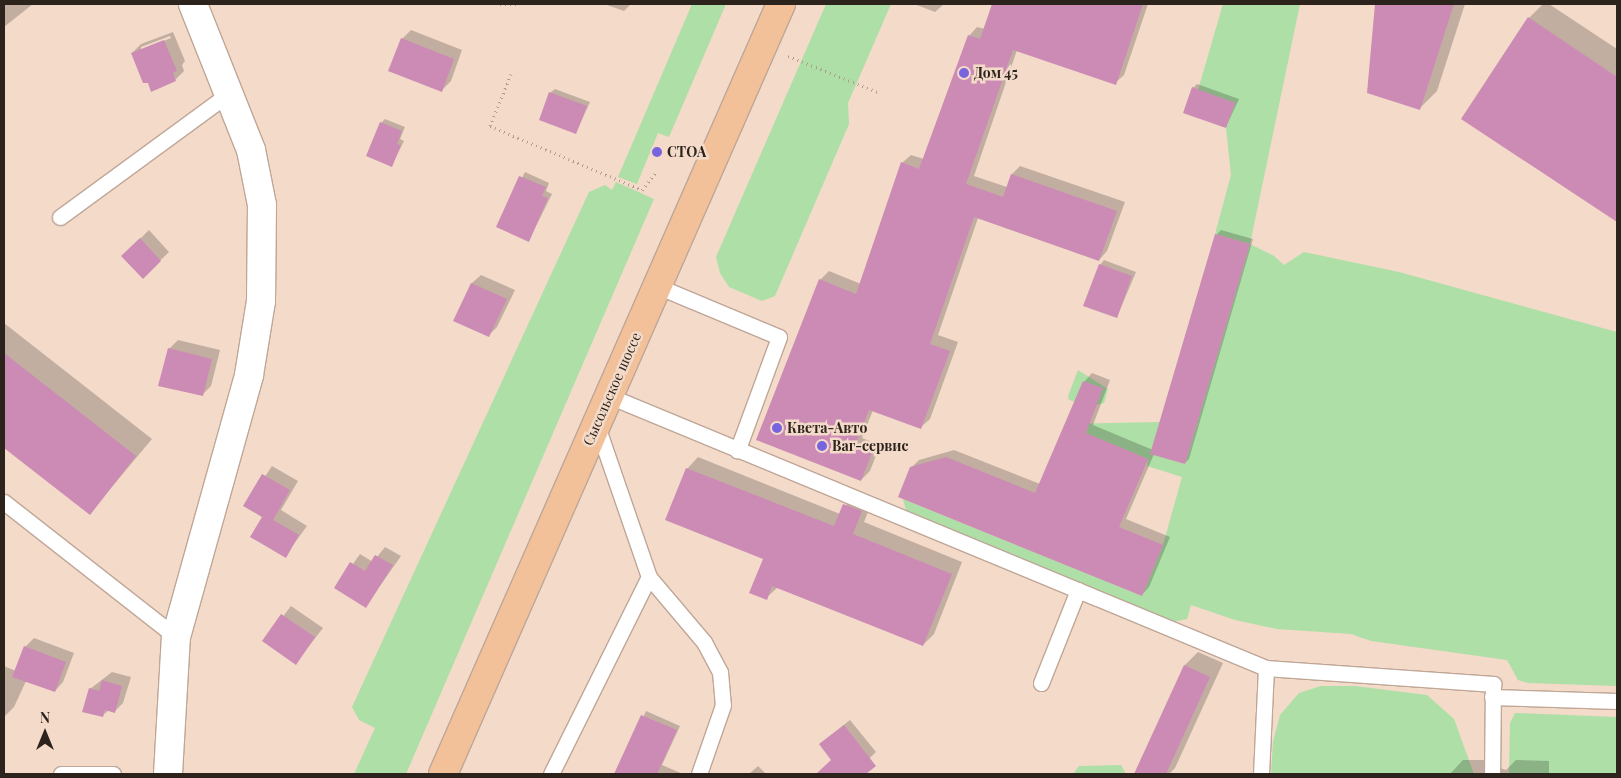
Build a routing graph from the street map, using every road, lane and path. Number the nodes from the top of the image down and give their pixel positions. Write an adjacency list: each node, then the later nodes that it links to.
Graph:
1 (193, 4): 8 (street)
2 (500, 4): 3 (path)
3 (520, 4)
4 (781, 4): 11 (main road, Сысольское шоссе)
5 (788, 54): 7 (path)
6 (511, 74): 9 (path)
7 (878, 92)
8 (228, 94): 10 (lane); 18 (street)
9 (657, 171)
10 (60, 217)
11 (657, 286): 12 (main road, Сысольское шоссе); 14 (lane)
12 (609, 396): 13 (main road, Сысольское шоссе); 14 (lane)
13 (596, 424): 16 (lane); 27 (main road, Сысольское шоссе)
14 (737, 450): 17 (lane)
15 (4, 502): 18 (lane)
16 (649, 577): 28 (lane); 29 (lane)
17 (1078, 590): 19 (lane); 20 (lane)
18 (176, 637): 26 (street)
19 (1266, 668): 21 (lane); 30 (lane)
20 (1042, 683)
21 (1492, 697): 22 (lane); 23 (lane)
22 (1617, 701)
23 (1492, 773)
24 (61, 774): 25 (lane)
25 (112, 774)
26 (168, 774)
27 (443, 774)
28 (551, 774)
29 (699, 774)
30 (1260, 774)

